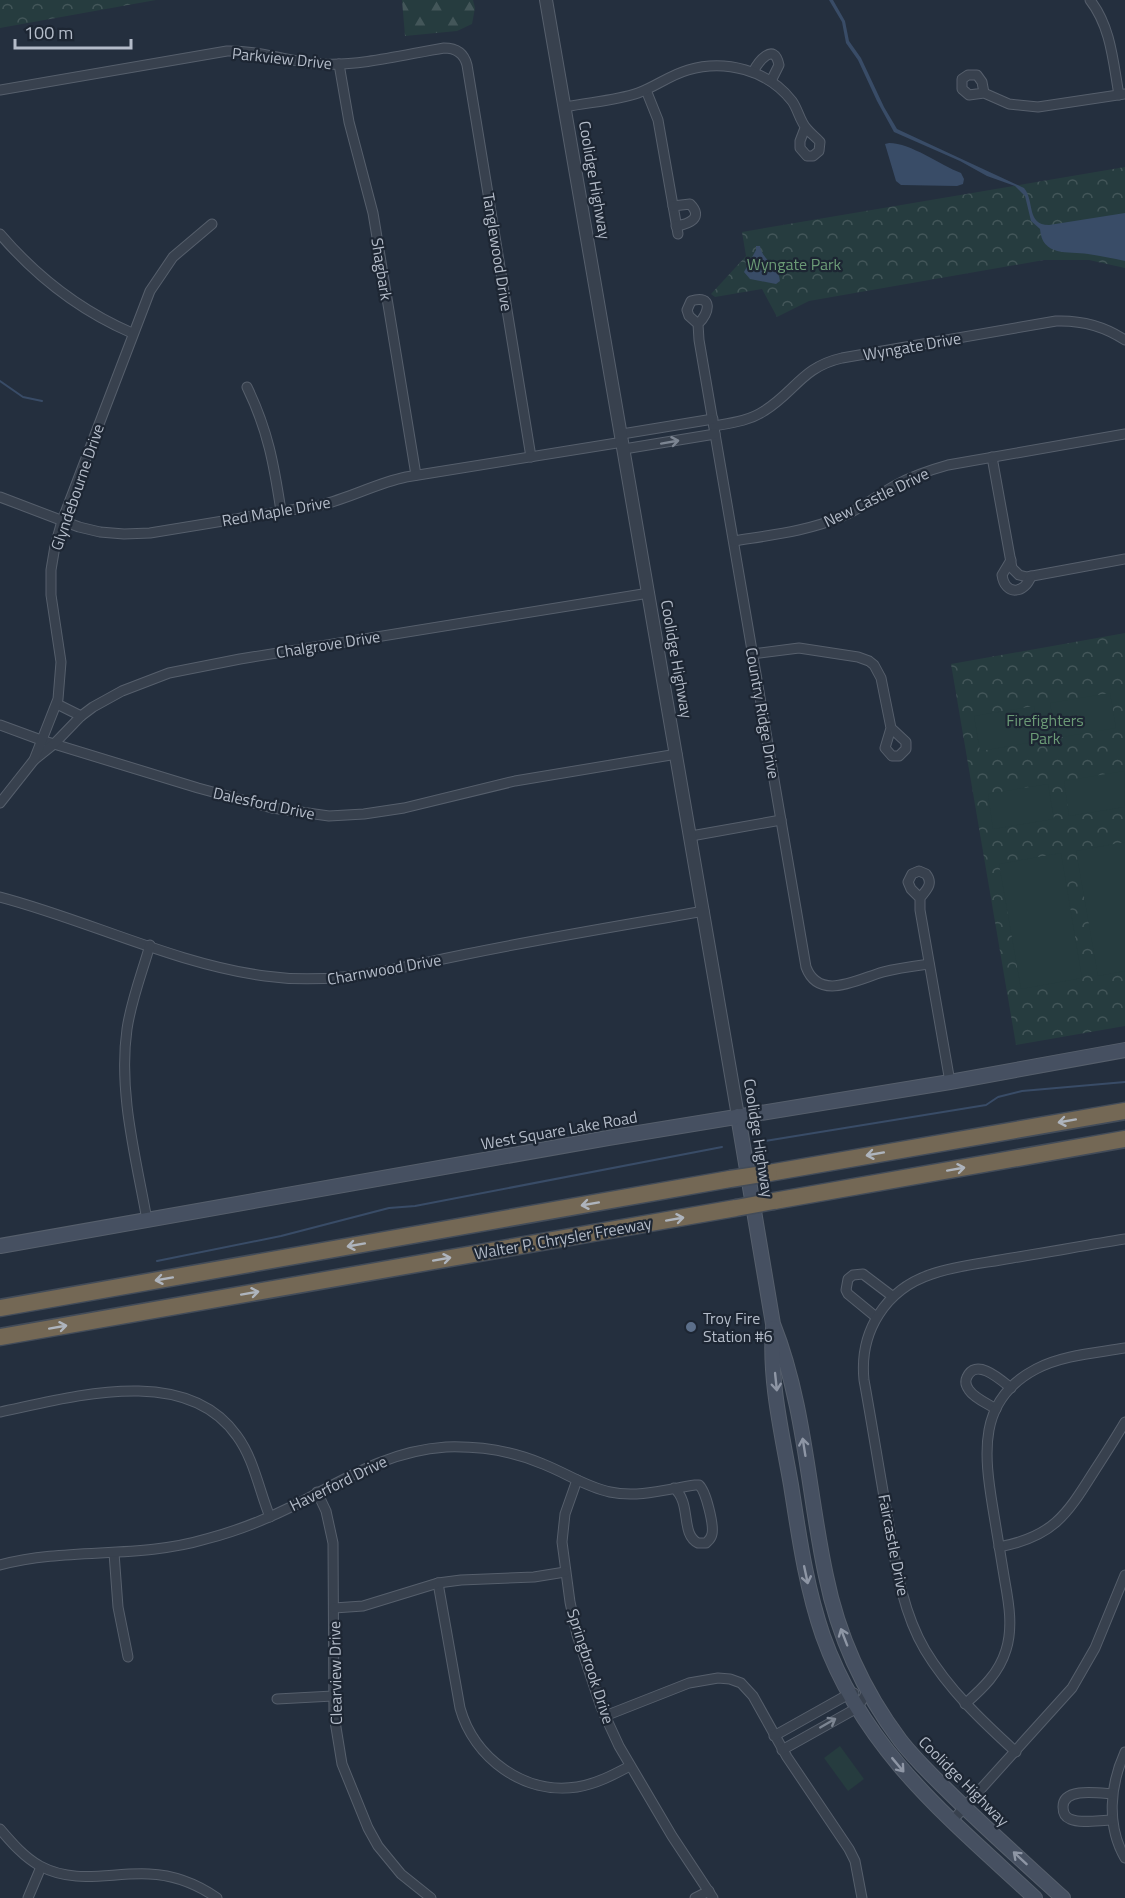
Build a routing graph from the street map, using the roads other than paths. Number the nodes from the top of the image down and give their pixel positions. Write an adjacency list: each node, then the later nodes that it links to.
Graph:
1 (546, 0): 11 (street, Coolidge Highway)
2 (1090, 0): 10 (street)
3 (457, 51): 4 (street, Parkview Drive); 23 (street, Tanglewood Drive)
4 (339, 64): 7 (street, Parkview Drive); 25 (street, Shagbark)
5 (753, 72): 6 (street); 6 (street); 8 (street)
6 (771, 81): 12 (street)
7 (0, 90)
8 (646, 90): 11 (street); 13 (street)
9 (984, 93): 10 (street)
10 (1122, 94)
11 (565, 107): 22 (street, Coolidge Highway)
12 (805, 128)
13 (673, 206): 13 (street)
14 (212, 224): 17 (street, Glyndebourne Drive)
15 (0, 234): 17 (street)
16 (698, 324): 20 (street, Country Ridge Drive)
17 (132, 333): 28 (street, Glyndebourne Drive)
18 (1125, 340): 20 (street, Wyngate Drive)
19 (247, 387): 27 (street)
20 (714, 426): 22 (street, Wyngate Drive); 22 (street, Wyngate Drive, one-way to 20); 29 (street, Country Ridge Drive)
21 (1125, 434): 24 (street, New Castle Drive)
22 (623, 442): 23 (street, Red Maple Drive); 33 (street, Coolidge Highway)
23 (531, 457): 25 (street, Red Maple Drive)
24 (992, 458): 29 (street, New Castle Drive); 31 (street)
25 (416, 475): 27 (street, Red Maple Drive)
26 (0, 497): 28 (street, Red Maple Drive)
27 (281, 511): 28 (street, Red Maple Drive)
28 (62, 521): 35 (street, Glyndebourne Drive)
29 (734, 541): 34 (street, Country Ridge Drive)
30 (1125, 559): 32 (street)
31 (1011, 560): 32 (street); 32 (street)
32 (1031, 576)
33 (649, 593): 36 (street, Chalgrove Drive); 41 (street, Coolidge Highway)
34 (752, 654): 38 (street); 44 (street, Country Ridge Drive)
35 (57, 704): 36 (street); 39 (street, Glyndebourne Drive)
36 (81, 716): 40 (street, Chalgrove Drive)
37 (0, 725): 39 (street, Dalesford Drive)
38 (891, 728)
39 (41, 740): 40 (street, Dalesford Drive); 42 (street, Glyndebourne Drive)
40 (54, 744): 41 (street, Dalesford Drive); 42 (street, Chalgrove Drive)
41 (677, 754): 45 (street, Coolidge Highway)
42 (34, 760): 43 (street, Glyndebourne Drive)
43 (0, 803)
44 (781, 820): 45 (street); 50 (street, Country Ridge Drive)
45 (690, 836): 48 (street, Coolidge Highway)
46 (0, 897): 49 (street, Charnwood Drive)
47 (920, 898): 50 (street)
48 (704, 911): 49 (street, Charnwood Drive); 54 (street, Coolidge Highway)
49 (150, 945): 56 (street)
50 (929, 964): 52 (street)
51 (1125, 1050): 52 (main road, West Square Lake Road)
52 (950, 1082): 54 (main road, West Square Lake Road)
53 (1125, 1111): 60 (highway, Walter P. Chrysler Freeway, one-way to 60, bridge)
54 (738, 1116): 56 (main road, West Square Lake Road); 62 (main road, Coolidge Highway)
55 (1125, 1139): 63 (highway, Walter P. Chrysler Freeway, one-way to 55, bridge)
56 (147, 1220): 58 (main road, West Square Lake Road)
57 (1125, 1239): 59 (street, Faircastle Drive)
58 (0, 1246)
59 (892, 1296): 61 (street, Faircastle Drive); 61 (street)
60 (0, 1308)
61 (876, 1317): 86 (street, Faircastle Drive)
62 (773, 1324): 82 (main road, Coolidge Highway, one-way to 62); 83 (main road, Coolidge Highway, one-way to 83)
63 (0, 1337)
64 (1125, 1348): 65 (street)
65 (1011, 1388): 66 (street); 66 (street)
66 (996, 1409): 73 (street)
67 (0, 1412): 72 (street)
68 (1125, 1422): 73 (street)
69 (577, 1480): 70 (street, Haverford Drive); 71 (street, Haverford Drive); 76 (street, Springbrook Drive)
70 (674, 1488): 70 (street, Haverford Drive)
71 (317, 1492): 72 (street, Haverford Drive); 80 (street, Clearview Drive)
72 (270, 1517): 74 (street, Haverford Drive)
73 (999, 1547): 86 (street)
74 (114, 1553): 75 (street, Haverford Drive); 81 (street)
75 (0, 1565)
76 (565, 1572): 78 (street); 88 (street, Springbrook Drive)
77 (1125, 1575): 79 (street)
78 (438, 1583): 80 (street); 93 (street)
79 (1122, 1590): 91 (street)
80 (334, 1608): 84 (street, Clearview Drive)
81 (128, 1657)
82 (868, 1691): 83 (street); 87 (street); 95 (main road, Coolidge Highway)
83 (849, 1694): 87 (main road, Coolidge Highway); 89 (street)
84 (333, 1696): 85 (street); 104 (street, Clearview Drive)
85 (277, 1699)
86 (965, 1704): 91 (street, Faircastle Drive)
87 (857, 1708): 90 (street, one-way to 87); 97 (main road, Coolidge Highway, one-way to 97)
88 (605, 1716): 89 (street); 93 (street, Springbrook Drive)
89 (774, 1736): 90 (street)
90 (782, 1750): 106 (street)
91 (1016, 1752): 95 (street)
92 (1125, 1752): 94 (street)
93 (630, 1766): 101 (street, Springbrook Drive)
94 (1112, 1794): 96 (street); 96 (street)
95 (964, 1807): 97 (street); 108 (main road, Coolidge Highway, one-way to 95)
96 (1112, 1820): 99 (street)
97 (951, 1821): 107 (main road, Coolidge Highway)
98 (0, 1829): 100 (street)
99 (1125, 1858)
100 (41, 1867): 102 (street); 103 (street)
101 (711, 1894): 105 (street)
102 (28, 1898)
103 (217, 1898)
104 (431, 1898)
105 (695, 1898)
106 (862, 1898)
107 (1035, 1898)
108 (1063, 1898)

